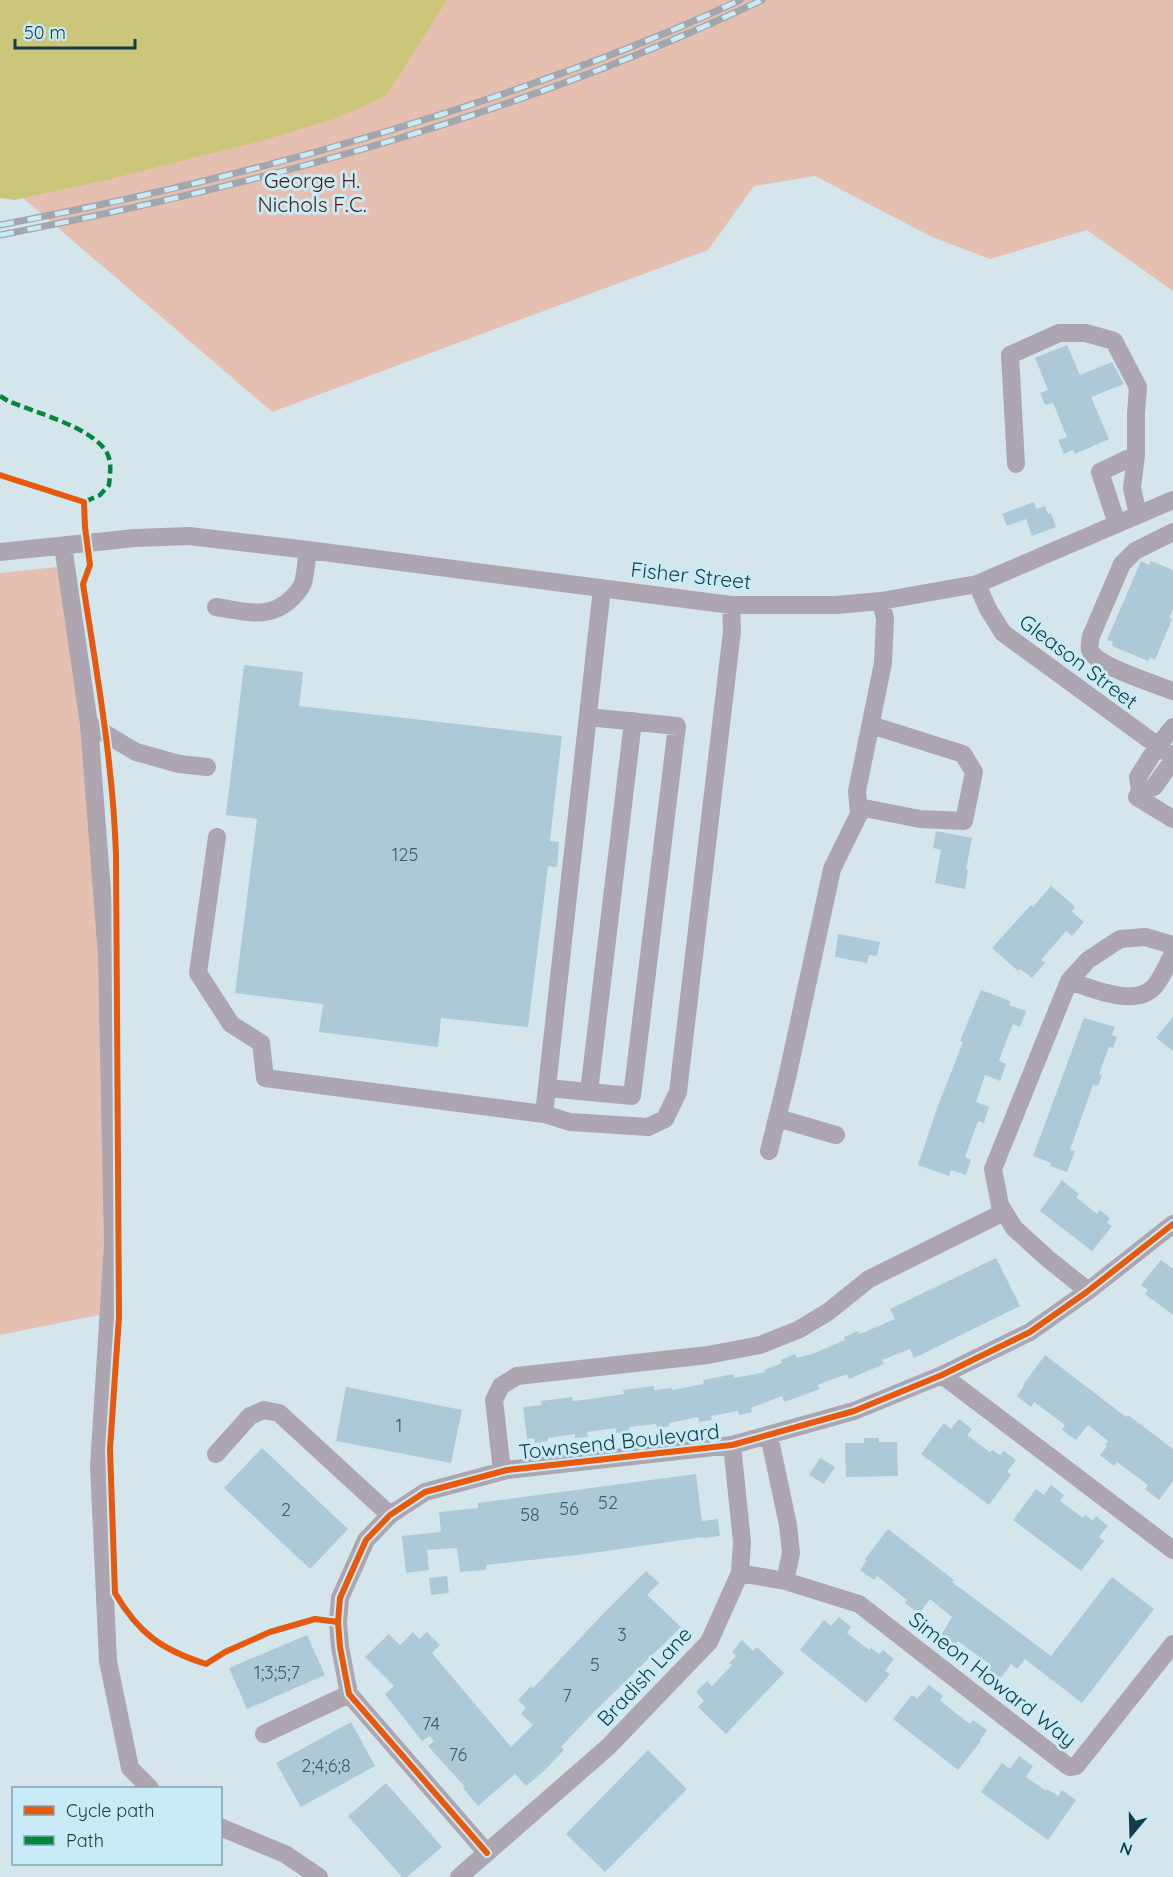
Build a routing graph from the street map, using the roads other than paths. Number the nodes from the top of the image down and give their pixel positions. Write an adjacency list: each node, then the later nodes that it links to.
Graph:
1 (1136, 455): 2 (street); 4 (street); 5 (street)
2 (1016, 464)
3 (1173, 500): 4 (street, Fisher Street)
4 (1138, 515): 5 (street, Fisher Street)
5 (1116, 524): 10 (street, Fisher Street)
6 (1173, 532): 15 (street)
7 (63, 546): 8 (street, Fisher Street); 9 (street, Fisher Street); 18 (street)
8 (308, 550): 11 (street, Fisher Street); 14 (street)
9 (0, 552)
10 (977, 584): 12 (street, Fisher Street); 21 (street, Gleason Street)
11 (602, 588): 13 (street, Fisher Street); 16 (street)
12 (881, 602): 13 (street, Fisher Street); 19 (street)
13 (731, 605): 33 (street)
14 (216, 607)
15 (1173, 691)
16 (588, 717): 17 (street); 31 (street)
17 (633, 721): 32 (street); 32 (street)
18 (89, 724): 23 (street); 52 (street)
19 (871, 725): 25 (street); 25 (street)
20 (1173, 727): 21 (street)
21 (1157, 747): 22 (street, Gleason Street); 24 (street)
22 (1173, 759): 24 (street)
23 (207, 767)
24 (1140, 791): 26 (street)
25 (859, 807): 34 (street)
26 (1173, 819)
27 (217, 837): 33 (street)
28 (1173, 945): 30 (street)
29 (1173, 954): 30 (street)
30 (1069, 981): 37 (street)
31 (547, 1088): 32 (street); 33 (street)
32 (589, 1092)
33 (544, 1114)
34 (777, 1118): 35 (street); 36 (street)
35 (836, 1135)
36 (769, 1152)
37 (1004, 1212): 39 (street); 44 (street)
38 (1171, 1229): 39 (street, Townsend Boulevard)
39 (1088, 1291): 40 (street, Townsend Boulevard)
40 (942, 1375): 41 (street, Townsend Boulevard); 46 (street)
41 (769, 1435): 42 (street, Townsend Boulevard); 48 (street)
42 (732, 1445): 44 (street, Townsend Boulevard); 47 (street, Bradish Lane)
43 (216, 1454): 45 (street)
44 (502, 1471): 45 (street, Townsend Boulevard)
45 (390, 1515): 50 (street, Townsend Boulevard)
46 (1173, 1550)
47 (740, 1573): 48 (street, Simeon Howard Way); 54 (street, Bradish Lane)
48 (785, 1581): 49 (street, Simeon Howard Way)
49 (1173, 1644)
50 (349, 1695): 51 (street); 54 (street)
51 (264, 1734)
52 (149, 1787)
53 (222, 1828): 55 (street)
54 (487, 1853): 56 (street, Bradish Lane)
55 (320, 1877)
56 (459, 1877)

